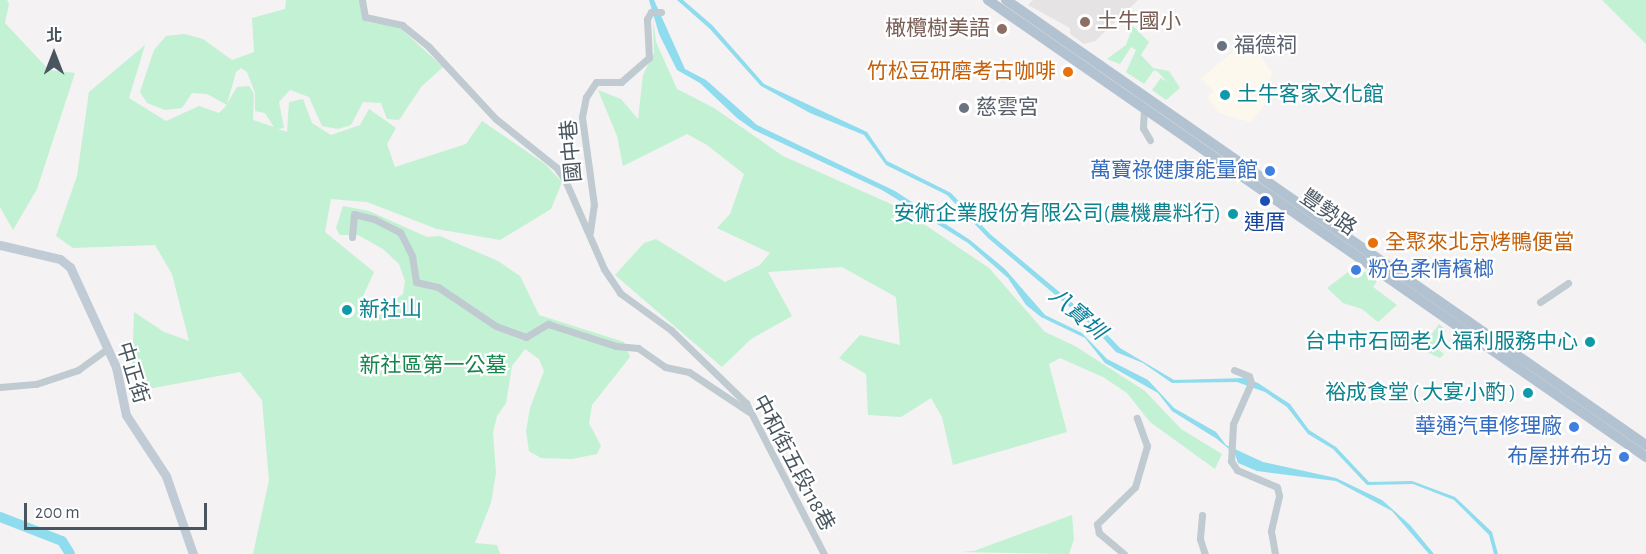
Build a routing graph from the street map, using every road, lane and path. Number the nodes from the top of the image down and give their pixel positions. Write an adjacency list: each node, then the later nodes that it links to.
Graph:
1 (362, 0): 8 (street, 中和街五段118巷)
2 (988, 0): 3 (main road, 豐勢路)
3 (1007, 3): 5 (main road, 豐勢路)
4 (662, 12): 8 (street, 國中巷)
5 (1080, 58): 6 (main road, 豐勢路); 18 (main road, 豐勢路)
6 (1144, 108): 7 (street); 19 (main road, 豐勢路)
7 (1150, 140)
8 (590, 232): 16 (street, 中和街五段118巷)
9 (352, 237): 16 (street)
10 (0, 245): 13 (street, 中正街)
11 (1568, 283): 12 (street)
12 (1540, 302)
13 (108, 348): 15 (street); 21 (street, 中正街)
14 (1234, 370): 25 (street)
15 (0, 387)
16 (753, 415): 22 (street, 中和街五段118巷)
17 (1137, 418): 23 (street)
18 (1646, 445)
19 (1646, 457)
20 (1202, 515): 24 (street)
21 (193, 554)
22 (824, 554)
23 (1125, 554)
24 (1204, 554)
25 (1275, 554)

